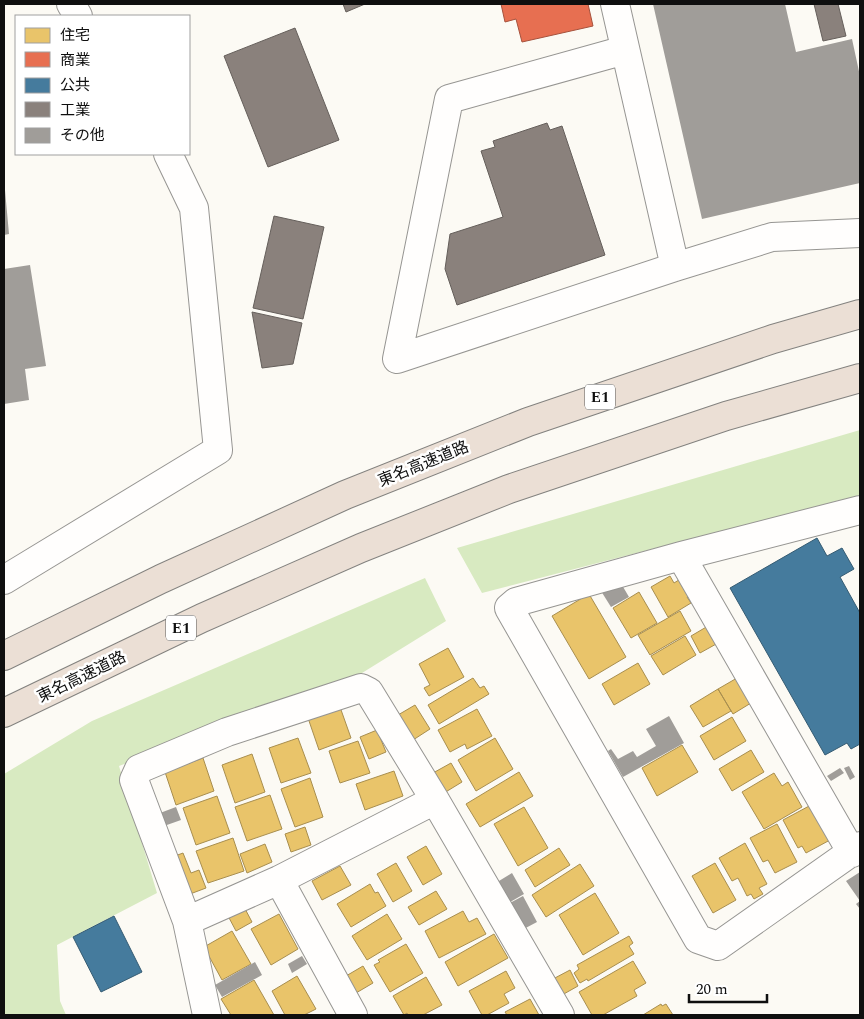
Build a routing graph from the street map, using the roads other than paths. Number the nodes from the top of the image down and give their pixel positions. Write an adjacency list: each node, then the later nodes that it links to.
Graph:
1 (70, 4): 3 (street)
2 (615, 4): 4 (street)
3 (77, 15)
4 (625, 50): 7 (street); 7 (street)
5 (168, 155): 12 (street)
6 (860, 233): 7 (street)
7 (675, 267)
8 (860, 314): 13 (highway, 東名高速道路 / E1)
9 (860, 378): 14 (highway, 東名高速道路 / E1)
10 (860, 511): 11 (street)
11 (681, 556): 16 (street); 16 (street)
12 (4, 580)
13 (4, 656)
14 (4, 713)
15 (435, 800): 17 (street); 18 (street); 21 (street)
16 (856, 850)
17 (279, 880): 18 (street); 20 (street)
18 (188, 920): 19 (street)
19 (207, 1015)
20 (353, 1015)
21 (560, 1015)

